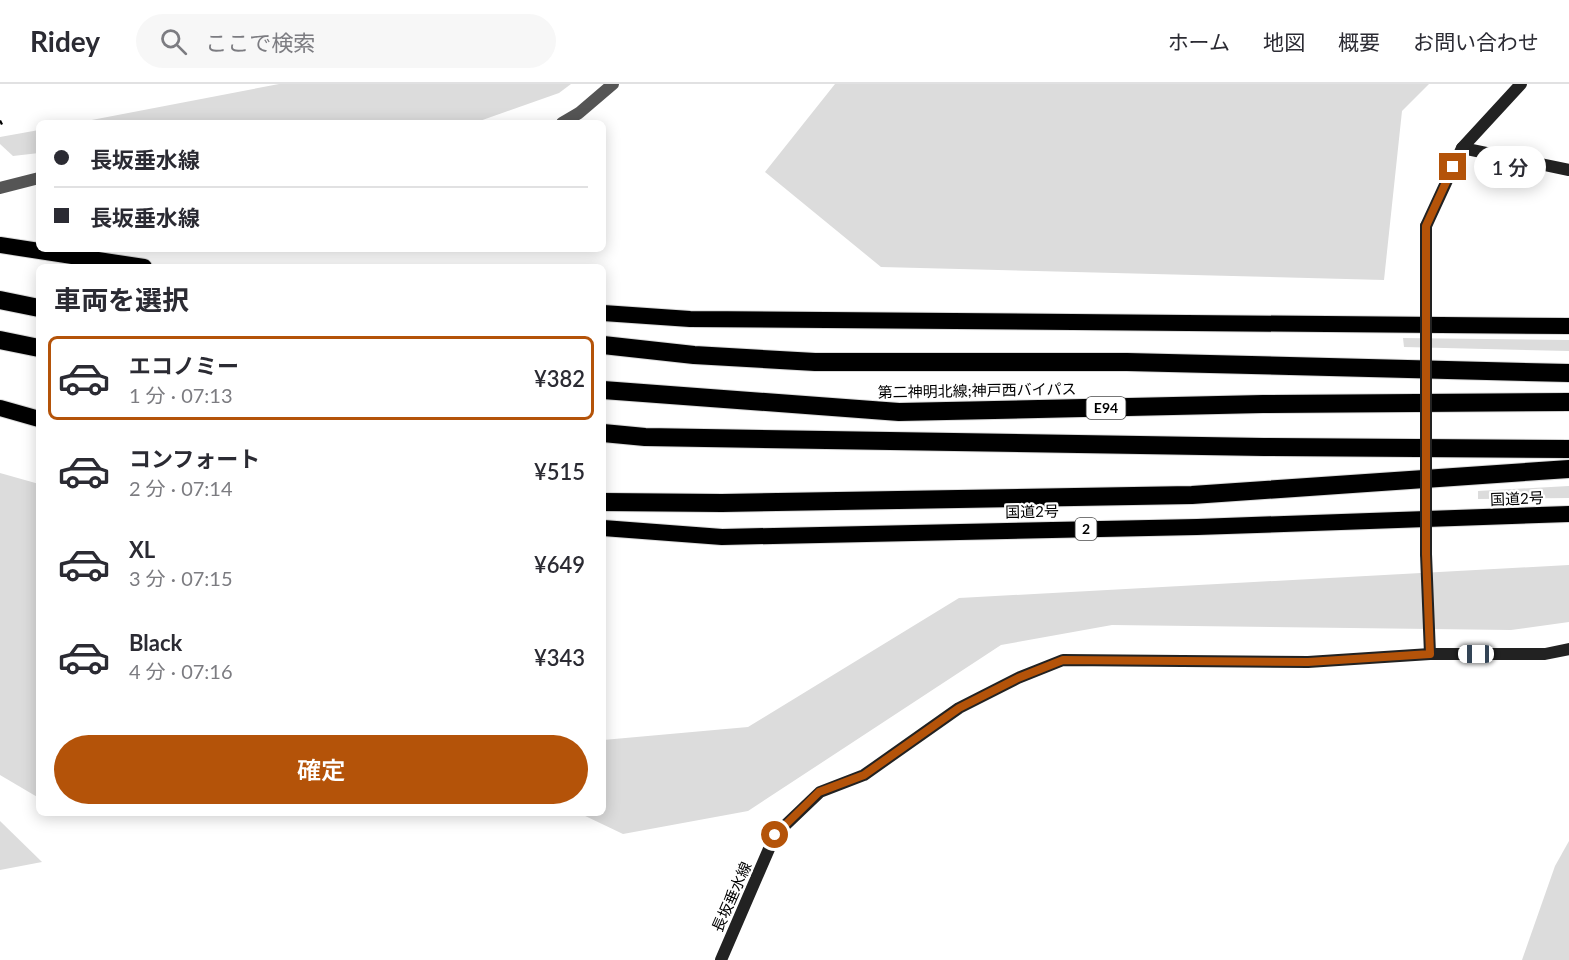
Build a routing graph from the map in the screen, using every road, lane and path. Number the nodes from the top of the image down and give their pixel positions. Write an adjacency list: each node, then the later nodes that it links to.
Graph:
1 (613, 84): 3 (street)
2 (1521, 84): 4 (main road)
3 (567, 120)
4 (1461, 148): 5 (main road); 31 (main road, bridge)
5 (1569, 170)
6 (36, 179): 7 (street)
7 (0, 188)
8 (0, 245): 9 (highway)
9 (36, 250)
10 (46, 252): 11 (highway)
11 (124, 264)
12 (0, 300): 13 (highway)
13 (36, 307)
14 (606, 313): 15 (highway)
15 (1569, 326)
16 (0, 340): 18 (highway)
17 (606, 345): 19 (highway)
18 (36, 347)
19 (1569, 373)
20 (606, 390): 21 (highway, 第二神明北線;神戸西バイパス / E94)
21 (1569, 402)
22 (0, 408): 23 (highway)
23 (36, 418)
24 (606, 433): 25 (highway)
25 (1569, 449)
26 (1569, 469): 27 (highway)
27 (606, 502)
28 (1569, 514): 29 (highway, 国道2号 / 2)
29 (606, 528)
30 (1569, 649): 31 (main road, 長坂垂水線)
31 (1430, 654): 32 (main road, 長坂垂水線)
32 (721, 960)

